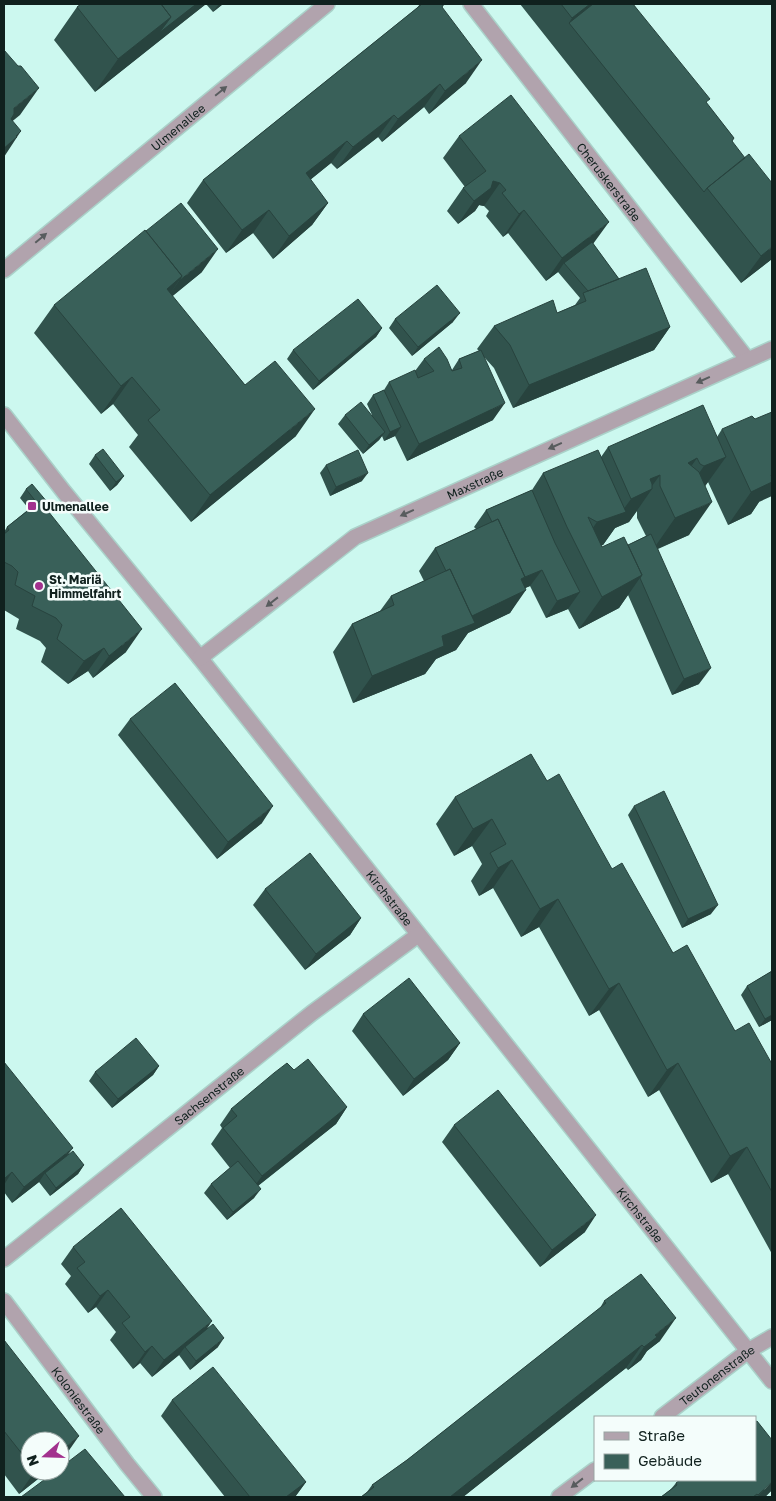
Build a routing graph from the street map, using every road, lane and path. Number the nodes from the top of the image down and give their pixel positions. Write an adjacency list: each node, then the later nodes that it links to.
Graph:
1 (327, 4): 3 (street, Ulmenallee, one-way to 1)
2 (471, 4): 5 (street, Cheruskerstraße)
3 (4, 270)
4 (772, 349): 5 (street, Maxstraße)
5 (747, 360): 7 (street, Maxstraße, one-way to 7)
6 (4, 415): 7 (street, Kirchstraße)
7 (200, 658): 8 (street, Kirchstraße)
8 (418, 935): 9 (street, Sachsenstraße); 12 (street, Kirchstraße)
9 (4, 1259)
10 (4, 1301): 16 (street, Koloniestraße)
11 (772, 1337): 12 (street, Teutonenstraße)
12 (748, 1351): 13 (street, Kirchstraße); 14 (street, Teutonenstraße)
13 (772, 1382)
14 (663, 1416)
15 (594, 1471): 17 (street, one-way to 17)
16 (154, 1497)
17 (559, 1497)

